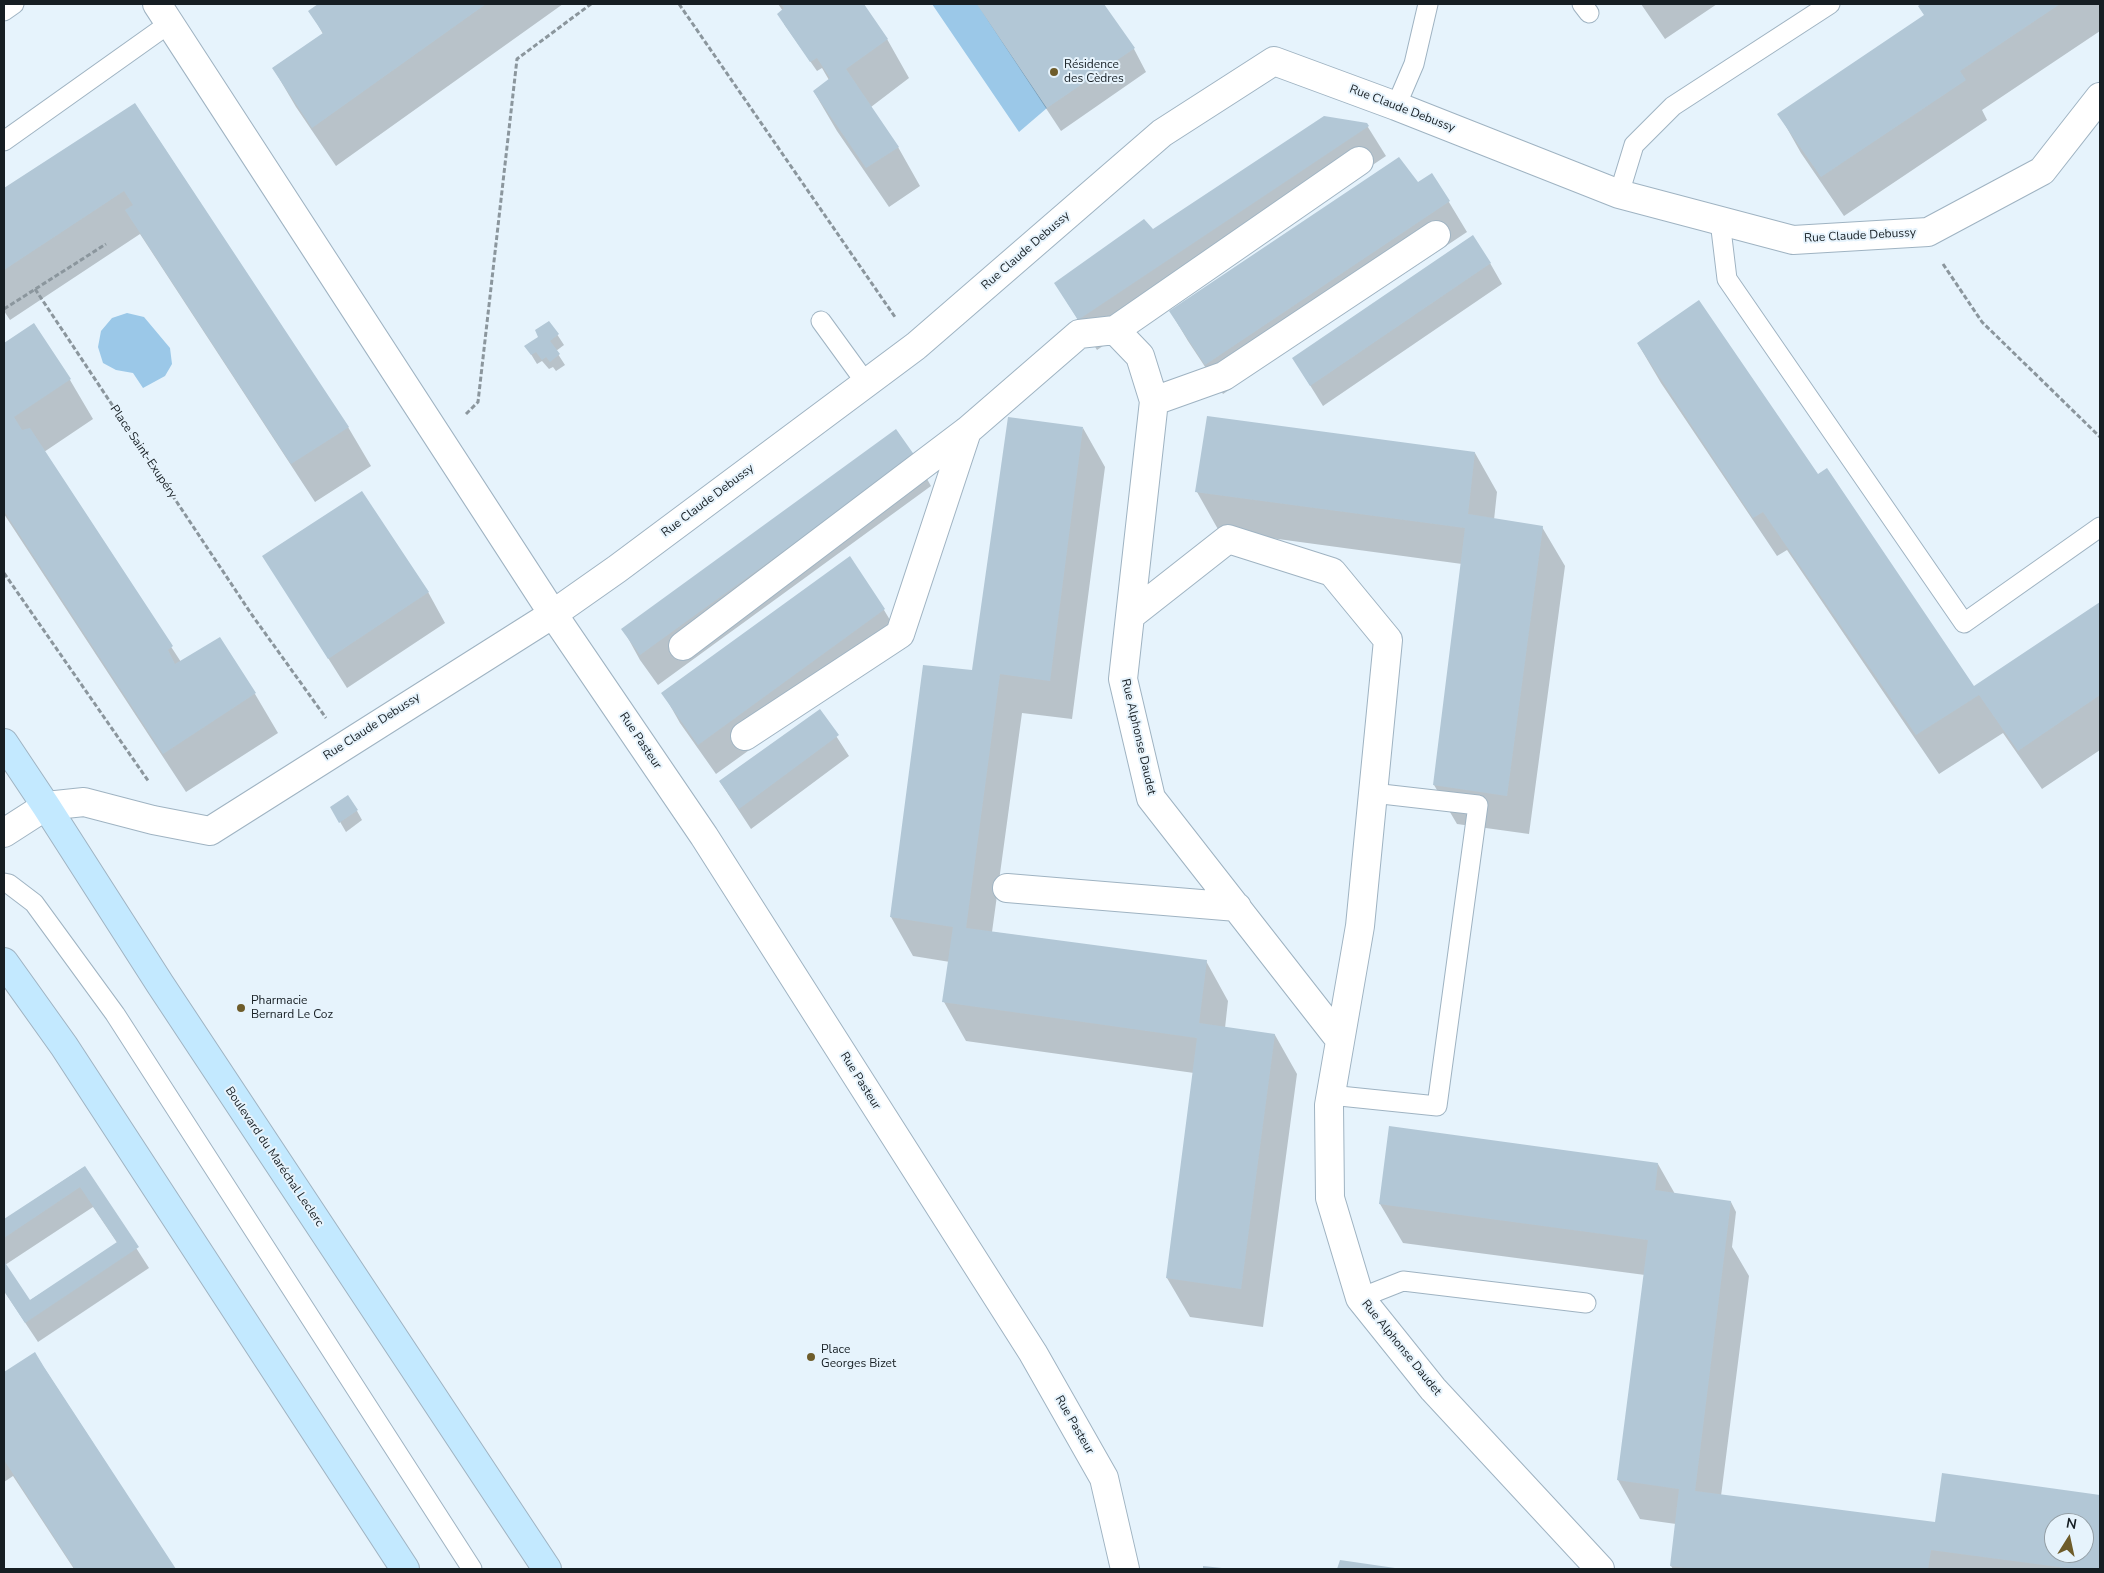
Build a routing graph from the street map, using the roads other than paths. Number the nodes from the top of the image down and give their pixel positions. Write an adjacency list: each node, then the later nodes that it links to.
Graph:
1 (14, 4): 4 (lane)
2 (1428, 4): 7 (lane)
3 (1830, 4): 10 (lane)
4 (4, 11)
5 (164, 13): 8 (lane); 19 (street, Rue Pasteur)
6 (2100, 97): 11 (street, Rue Claude Debussy)
7 (1396, 106): 10 (street, Rue Claude Debussy); 15 (street, Rue Claude Debussy)
8 (4, 141)
9 (1359, 161): 14 (street)
10 (1619, 194): 11 (street, Rue Claude Debussy)
11 (1720, 221): 18 (lane)
12 (1436, 235): 16 (street)
13 (822, 321): 15 (lane)
14 (1115, 330): 16 (street); 17 (street)
15 (866, 383): 19 (street, Rue Claude Debussy)
16 (1154, 402): 20 (street)
17 (967, 431): 21 (street); 22 (street)
18 (2100, 527)
19 (553, 614): 25 (street, Rue Claude Debussy); 38 (street, Rue Pasteur)
20 (1130, 616): 24 (street, Rue Alphonse Daudet); 29 (street, Rue Alphonse Daudet)
21 (683, 646)
22 (745, 736)
23 (4, 743): 25 (main road, Boulevard du Maréchal Leclerc)
24 (1373, 793): 31 (street, Rue Alphonse Daudet); 32 (lane)
25 (46, 806): 26 (street, Rue Claude Debussy); 37 (main road, Boulevard du Maréchal Leclerc)
26 (4, 834)
27 (4, 883): 36 (lane)
28 (1007, 888): 29 (street)
29 (1237, 907): 31 (street, Rue Alphonse Daudet)
30 (4, 962): 35 (main road)
31 (1340, 1040): 32 (street, Rue Alphonse Daudet)
32 (1330, 1095): 33 (street, Rue Alphonse Daudet)
33 (1360, 1298): 34 (lane); 39 (street, Rue Alphonse Daudet)
34 (1586, 1303)
35 (405, 1569)
36 (472, 1569)
37 (547, 1569)
38 (1125, 1569)
39 (1600, 1569)

